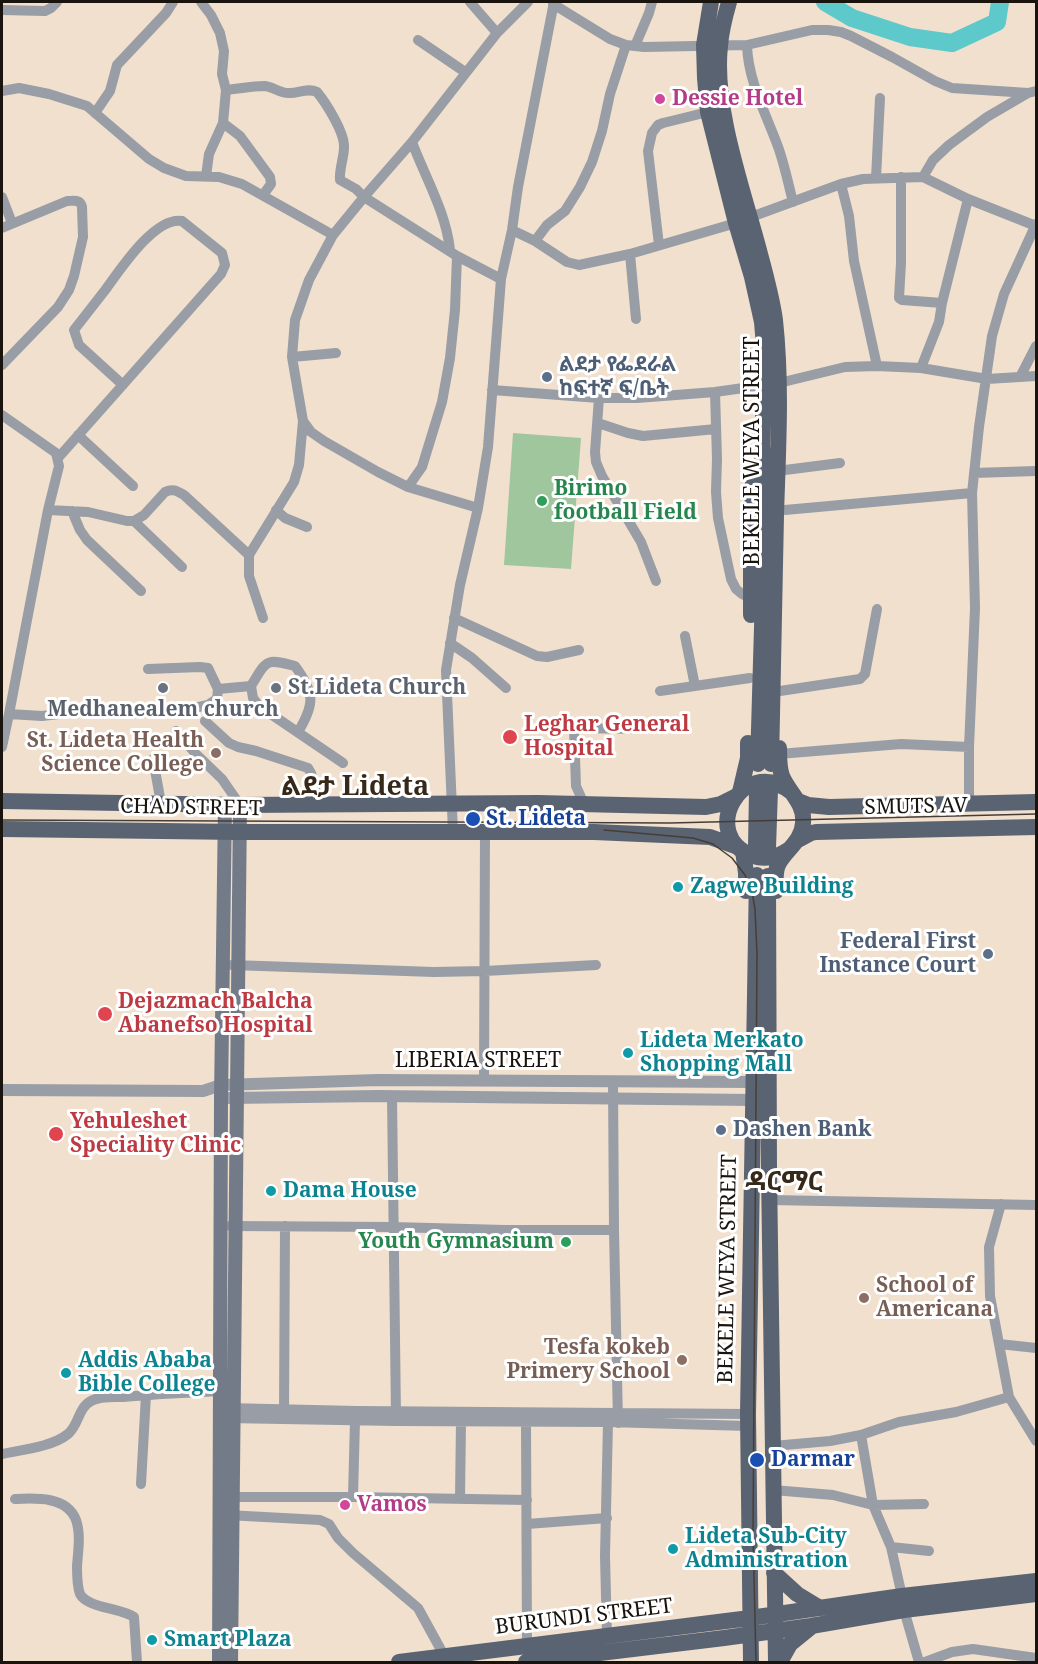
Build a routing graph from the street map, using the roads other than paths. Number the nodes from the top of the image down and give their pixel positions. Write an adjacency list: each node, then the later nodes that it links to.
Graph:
1 (57, 2): 10 (street)
2 (173, 2): 22 (street)
3 (201, 2): 17 (street)
4 (471, 2): 11 (street)
5 (528, 2): 11 (street)
6 (652, 2): 14 (street)
7 (711, 2): 15 (main road)
8 (729, 2): 15 (main road, BEKELE WEYA STREET)
9 (553, 3): 14 (street); 38 (street)
10 (2, 10)
11 (496, 33): 16 (street)
12 (418, 40): 16 (street)
13 (747, 45): 15 (street); 19 (street); 34 (street)
14 (630, 46): 15 (street); 41 (street)
15 (712, 46): 21 (main road); 35 (main road, BEKELE WEYA STREET)
16 (465, 72): 24 (street)
17 (225, 90): 23 (street); 32 (street)
18 (2, 91): 22 (street)
19 (1032, 92): 27 (street)
20 (880, 98): 28 (street)
21 (708, 112): 35 (main road); 42 (street)
22 (95, 113): 25 (street)
23 (223, 123): 25 (street); 30 (street)
24 (412, 142): 32 (street); 43 (street)
25 (206, 176): 30 (street)
26 (901, 177): 27 (street); 28 (street); 46 (street)
27 (923, 177): 33 (street)
28 (876, 178): 29 (street)
29 (841, 184): 34 (street); 52 (street)
30 (263, 195): 40 (street)
31 (2, 197): 36 (street)
32 (364, 197): 40 (street); 43 (street)
33 (968, 199): 39 (street); 46 (street)
34 (793, 202): 35 (street)
35 (743, 220): 42 (street); 57 (main road, BEKELE WEYA STREET)
36 (12, 223): 37 (street); 51 (street)
37 (2, 228)
38 (512, 230): 41 (street); 45 (street)
39 (1035, 231): 56 (street)
40 (333, 235): 50 (street)
41 (535, 241): 44 (street)
42 (659, 245): 44 (street)
43 (454, 253): 45 (street); 74 (street)
44 (630, 254): 47 (street)
45 (501, 279): 59 (street)
46 (942, 303): 53 (street)
47 (636, 319)
48 (1036, 346): 55 (street)
49 (336, 353): 50 (street)
50 (291, 357): 63 (street)
51 (2, 365)
52 (877, 366): 53 (street); 57 (street)
53 (921, 369): 56 (street)
54 (1036, 376): 55 (street)
55 (1020, 377): 56 (street)
56 (987, 379): 72 (street)
57 (771, 384): 60 (street); 67 (main road, BEKELE WEYA STREET)
58 (123, 385): 58 (street); 66 (street)
59 (492, 390): 61 (street); 76 (street)
60 (715, 392): 61 (street); 65 (street)
61 (599, 398): 64 (street)
62 (2, 415): 68 (street)
63 (303, 421): 74 (street); 78 (street)
64 (598, 423): 65 (street); 85 (street)
65 (716, 429): 87 (street)
66 (78, 435): 68 (street); 73 (street)
67 (771, 443): 70 (main road); 87 (main road); 110 (main road, BEKELE WEYA STREET)
68 (58, 458): 77 (street)
69 (840, 464): 70 (street)
70 (785, 470): 79 (main road)
71 (1036, 471): 72 (street)
72 (974, 473): 75 (street)
73 (133, 486)
74 (408, 487): 76 (street)
75 (972, 493): 79 (street); 108 (street)
76 (478, 508): 90 (street)
77 (48, 510): 80 (street); 102 (street)
78 (276, 510): 82 (street); 83 (street)
79 (785, 510): 101 (main road)
80 (72, 511): 81 (street); 86 (street)
81 (134, 520): 83 (street); 84 (street)
82 (308, 527)
83 (249, 555): 89 (street)
84 (182, 567)
85 (656, 581)
86 (141, 591)
87 (752, 597): 95 (main road)
88 (877, 609): 101 (street)
89 (263, 618)
90 (454, 618): 92 (street); 93 (street)
91 (685, 636): 97 (street)
92 (450, 644): 98 (street); 118 (street)
93 (579, 650)
94 (148, 669): 99 (street)
95 (750, 678): 97 (street); 112 (main road)
96 (251, 686): 99 (street); 106 (street); 106 (street)
97 (695, 686): 100 (street)
98 (506, 688)
99 (218, 689): 102 (street)
100 (660, 691)
101 (780, 692): 110 (main road)
102 (9, 714): 107 (street)
103 (206, 722): 121 (street)
104 (639, 729): 119 (street)
105 (176, 731): 115 (street)
106 (298, 732): 111 (street)
107 (2, 747)
108 (969, 747): 110 (street); 120 (street)
109 (153, 759): 117 (street)
110 (769, 761): 113 (main road)
111 (343, 763)
112 (751, 792): 113 (main road, CHAD STREET); 119 (main road, CHAD STREET); 128 (main road); 128 (main road)
113 (795, 797): 120 (main road); 127 (main road)
114 (2, 801): 117 (main road, CHAD STREET)
115 (233, 802): 117 (main road, CHAD STREET); 121 (main road, CHAD STREET); 124 (main road)
116 (1036, 802): 120 (main road)
117 (161, 803)
118 (452, 803): 119 (main road, CHAD STREET); 121 (main road, CHAD STREET); 125 (street)
119 (584, 804)
120 (969, 804)
121 (319, 805)
122 (1036, 827): 127 (main road, SMUTS AV)
123 (2, 829): 124 (main road, CHAD STREET)
124 (232, 832): 125 (main road, CHAD STREET); 129 (main road); 131 (main road)
125 (453, 832): 126 (main road, CHAD STREET)
126 (485, 832): 128 (main road, CHAD STREET); 132 (street)
127 (793, 845): 128 (main road, SMUTS AV); 144 (main road)
128 (751, 848): 133 (main road)
129 (223, 965): 131 (street); 138 (main road)
130 (596, 965): 132 (street)
131 (238, 966): 132 (street); 139 (main road)
132 (485, 971): 135 (street)
133 (753, 1075): 136 (street, LIBERIA STREET); 143 (main road, BEKELE WEYA STREET); 144 (main road, BEKELE WEYA STREET)
134 (450, 1081): 135 (street, LIBERIA STREET); 139 (street, LIBERIA STREET); 141 (street)
135 (484, 1081): 136 (street, LIBERIA STREET)
136 (613, 1081): 142 (street)
137 (2, 1090): 138 (street, LIBERIA STREET)
138 (221, 1091): 139 (street, LIBERIA STREET); 148 (main road)
139 (236, 1091): 140 (street, LIBERIA STREET); 148 (main road)
140 (392, 1096): 141 (street, LIBERIA STREET); 150 (street)
141 (450, 1097): 142 (street, LIBERIA STREET)
142 (614, 1098): 143 (street, LIBERIA STREET); 151 (street)
143 (753, 1100): 162 (main road, BEKELE WEYA STREET)
144 (769, 1172): 145 (main road, BEKELE WEYA STREET)
145 (770, 1200): 146 (street); 167 (main road, BEKELE WEYA STREET)
146 (1001, 1204): 147 (street); 152 (street)
147 (1036, 1205)
148 (228, 1226): 149 (street); 154 (main road); 157 (main road)
149 (285, 1226): 150 (street); 158 (street)
150 (393, 1227): 151 (street); 159 (street)
151 (614, 1230): 160 (street)
152 (999, 1344): 153 (street); 156 (street)
153 (1036, 1348)
154 (220, 1391): 155 (street); 157 (main road)
155 (146, 1395): 168 (street); 169 (street)
156 (1009, 1397): 165 (street); 166 (street)
157 (227, 1413): 158 (street); 171 (main road)
158 (284, 1414): 159 (street); 161 (street)
159 (396, 1416): 160 (street); 161 (street); 163 (street)
160 (614, 1419): 162 (street); 164 (street); 179 (street)
161 (355, 1420): 172 (street)
162 (748, 1420): 189 (main road, BEKELE WEYA STREET)
163 (461, 1421): 164 (street); 174 (street)
164 (526, 1422): 175 (street)
165 (861, 1435): 167 (street); 177 (street)
166 (1036, 1441)
167 (772, 1446): 170 (main road, BEKELE WEYA STREET)
168 (2, 1454)
169 (141, 1484)
170 (773, 1490): 177 (street); 183 (main road, BEKELE WEYA STREET)
171 (226, 1497): 172 (street); 178 (main road)
172 (353, 1497): 174 (street)
173 (15, 1499): 195 (street)
174 (460, 1499): 175 (street)
175 (527, 1500): 180 (street)
176 (924, 1504): 177 (street)
177 (873, 1505): 181 (street)
178 (226, 1515): 194 (street); 196 (main road); 197 (main road)
179 (607, 1518): 180 (street); 191 (street)
180 (527, 1524): 192 (street)
181 (891, 1547): 182 (street); 186 (street)
182 (929, 1551)
183 (774, 1573): 187 (main road); 188 (main road, BEKELE WEYA STREET)
184 (1036, 1581): 186 (main road)
185 (1036, 1594): 186 (main road)
186 (903, 1603): 187 (main road); 190 (main road); 201 (street)
187 (820, 1608): 188 (main road)
188 (775, 1623): 189 (main road, BURUNDI STREET); 190 (main road); 200 (main road, BEKELE WEYA STREET)
189 (750, 1626): 191 (main road, BURUNDI STREET); 192 (main road, BURUNDI STREET); 199 (main road, BEKELE WEYA STREET)
190 (812, 1626): 200 (main road)
191 (607, 1636): 192 (main road, BURUNDI STREET)
192 (526, 1654): 194 (main road, BURUNDI STREET)
193 (1036, 1658): 202 (street)
194 (446, 1660): 198 (main road, BURUNDI STREET)
195 (137, 1662)
196 (219, 1662)
197 (231, 1662)
198 (399, 1662)
199 (751, 1662)
200 (778, 1662)
201 (919, 1662)
202 (925, 1662)

